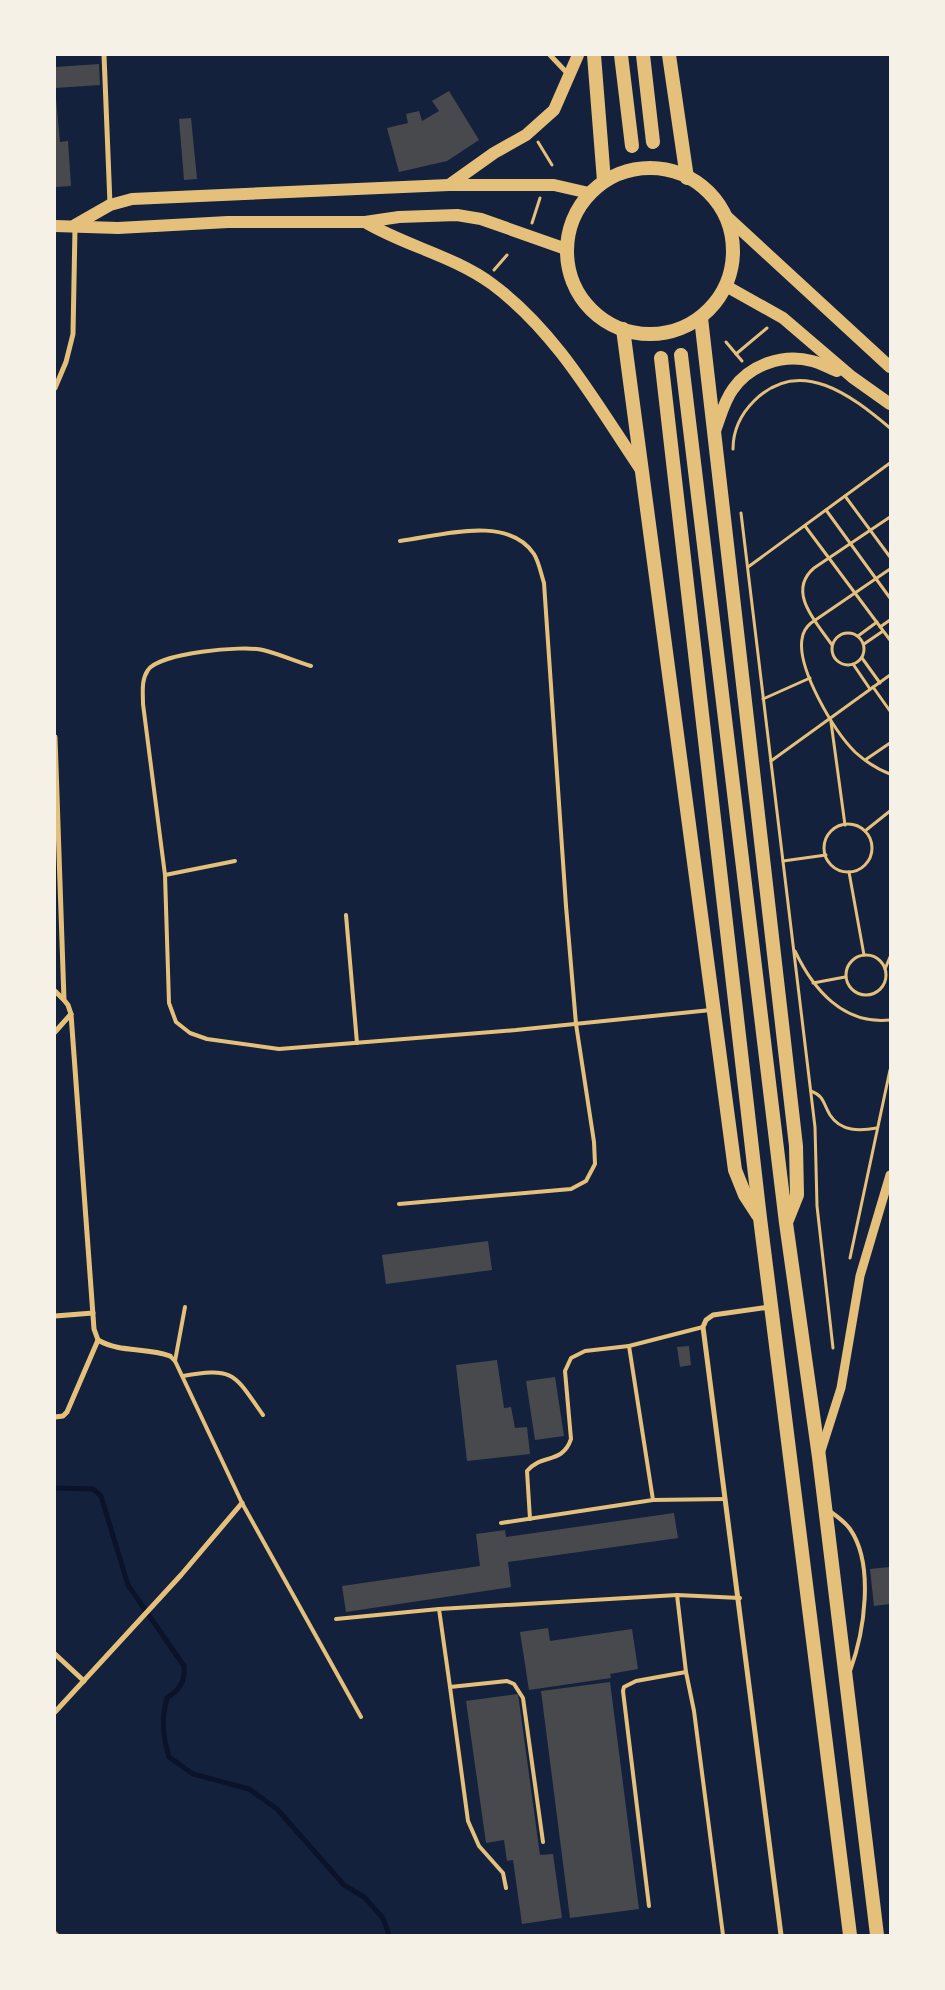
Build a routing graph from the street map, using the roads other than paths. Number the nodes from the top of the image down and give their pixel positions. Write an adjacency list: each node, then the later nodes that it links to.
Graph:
1 (104, 55): 15 (street)
2 (550, 55): 8 (street)
3 (578, 55): 8 (main road)
4 (594, 55): 12 (highway)
5 (621, 55): 10 (highway)
6 (644, 55): 9 (highway)
7 (669, 55): 11 (highway)
8 (568, 74): 13 (main road)
9 (653, 142)
10 (632, 146)
11 (687, 178): 12 (highway); 16 (highway)
12 (604, 181): 14 (highway)
13 (449, 184): 14 (main road); 15 (main road)
14 (589, 193): 20 (highway)
15 (110, 205): 18 (main road)
16 (726, 216): 21 (highway); 26 (main road)
17 (365, 222): 18 (main road); 20 (main road); 31 (main road)
18 (75, 225): 19 (main road); 28 (street)
19 (55, 226)
20 (566, 250): 23 (highway)
21 (726, 286): 22 (highway); 27 (main road)
22 (701, 318): 23 (highway); 30 (highway)
23 (622, 329): 31 (highway)
24 (681, 355): 48 (highway)
25 (661, 358): 47 (highway)
26 (890, 367)
27 (852, 377): 29 (main road); 30 (main road)
28 (55, 388)
29 (890, 404)
30 (715, 431): 48 (highway)
31 (641, 470): 40 (highway)
32 (400, 541): 42 (lane)
33 (311, 666): 36 (lane)
34 (55, 737): 39 (street)
35 (235, 861): 36 (lane)
36 (165, 875): 44 (lane)
37 (346, 915): 44 (lane)
38 (55, 990): 39 (street)
39 (64, 1000): 41 (street)
40 (713, 1010): 42 (lane); 47 (highway)
41 (71, 1014): 43 (street); 51 (street)
42 (576, 1024): 44 (lane); 46 (lane)
43 (55, 1032)
44 (357, 1043)
45 (890, 1175): 61 (street)
46 (399, 1204)
47 (760, 1218): 49 (highway)
48 (786, 1223): 61 (highway)
49 (772, 1306): 53 (street); 84 (highway)
50 (185, 1308): 57 (lane)
51 (93, 1314): 52 (street); 54 (street)
52 (55, 1316)
53 (703, 1327): 55 (lane); 62 (street)
54 (98, 1340): 56 (street); 60 (street)
55 (629, 1346): 63 (lane); 66 (lane)
56 (170, 1356): 57 (lane)
57 (175, 1361): 58 (lane)
58 (183, 1376): 59 (lane); 64 (lane)
59 (263, 1415)
60 (55, 1417)
61 (820, 1457): 65 (highway)
62 (725, 1499): 63 (lane); 69 (street)
63 (653, 1500): 66 (lane)
64 (242, 1503): 74 (street); 78 (lane)
65 (826, 1508): 75 (highway); 75 (lane)
66 (530, 1519): 67 (lane)
67 (501, 1523)
68 (677, 1595): 69 (lane); 70 (lane); 73 (lane)
69 (740, 1598): 83 (street)
70 (439, 1609): 71 (lane); 76 (lane)
71 (336, 1618)
72 (55, 1654): 74 (street)
73 (686, 1672): 81 (lane); 82 (lane)
74 (84, 1681): 77 (street)
75 (847, 1681): 85 (highway)
76 (450, 1687): 79 (lane); 80 (lane)
77 (55, 1712)
78 (361, 1718)
79 (543, 1842)
80 (506, 1888)
81 (650, 1906)
82 (723, 1935)
83 (781, 1935)
84 (850, 1935)
85 (876, 1935)

